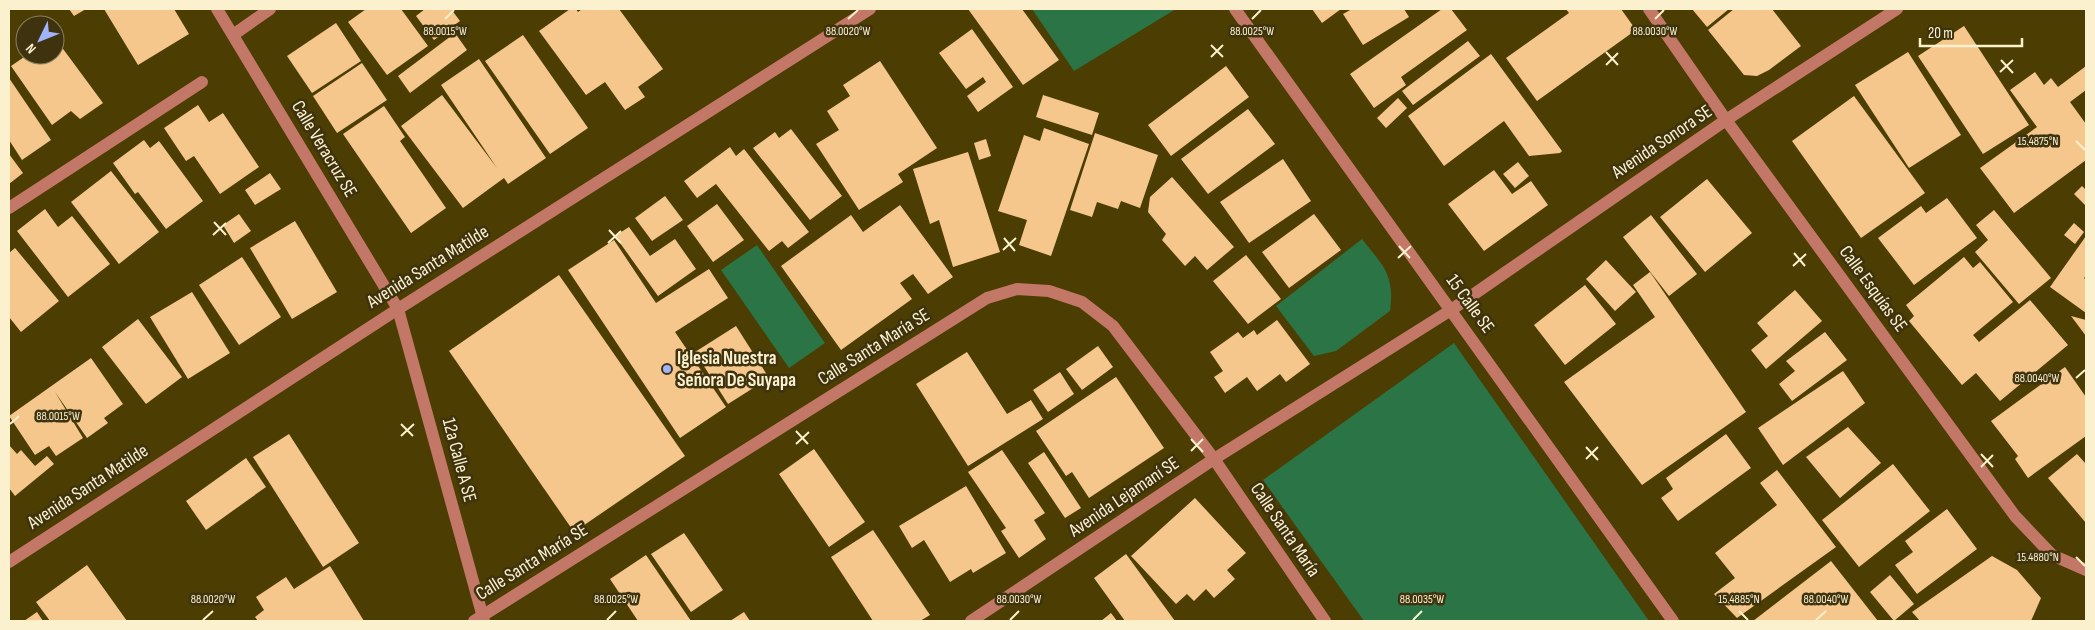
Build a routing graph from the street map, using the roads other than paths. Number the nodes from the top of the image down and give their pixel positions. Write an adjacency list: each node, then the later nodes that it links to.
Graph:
1 (217, 9): 7 (street, Calle Veracruz SE)
2 (270, 9): 7 (street)
3 (870, 9): 11 (street, Avenida Santa Matilde)
4 (1235, 9): 12 (street, 15 Calle SE)
5 (1649, 9): 9 (street, Calle Esquías SE)
6 (1897, 9): 9 (street, Avenida Sonora SE)
7 (232, 35): 11 (street, Calle Veracruz SE)
8 (202, 82): 10 (street)
9 (1726, 120): 12 (street, Avenida Sonora SE); 15 (street, Calle Esquías SE)
10 (9, 208)
11 (398, 309): 14 (street, Avenida Santa Matilde); 16 (street, 12a Calle A SE)
12 (1451, 310): 13 (street, Avenida Lejamaní SE); 19 (street, 15 Calle SE)
13 (1214, 459): 16 (street, Calle Santa María SE); 17 (street, Avenida Lejamaní SE); 18 (street, Calle Santa María)
14 (9, 562)
15 (2086, 570)
16 (480, 619)
17 (971, 621)
18 (1325, 621)
19 (1673, 621)

